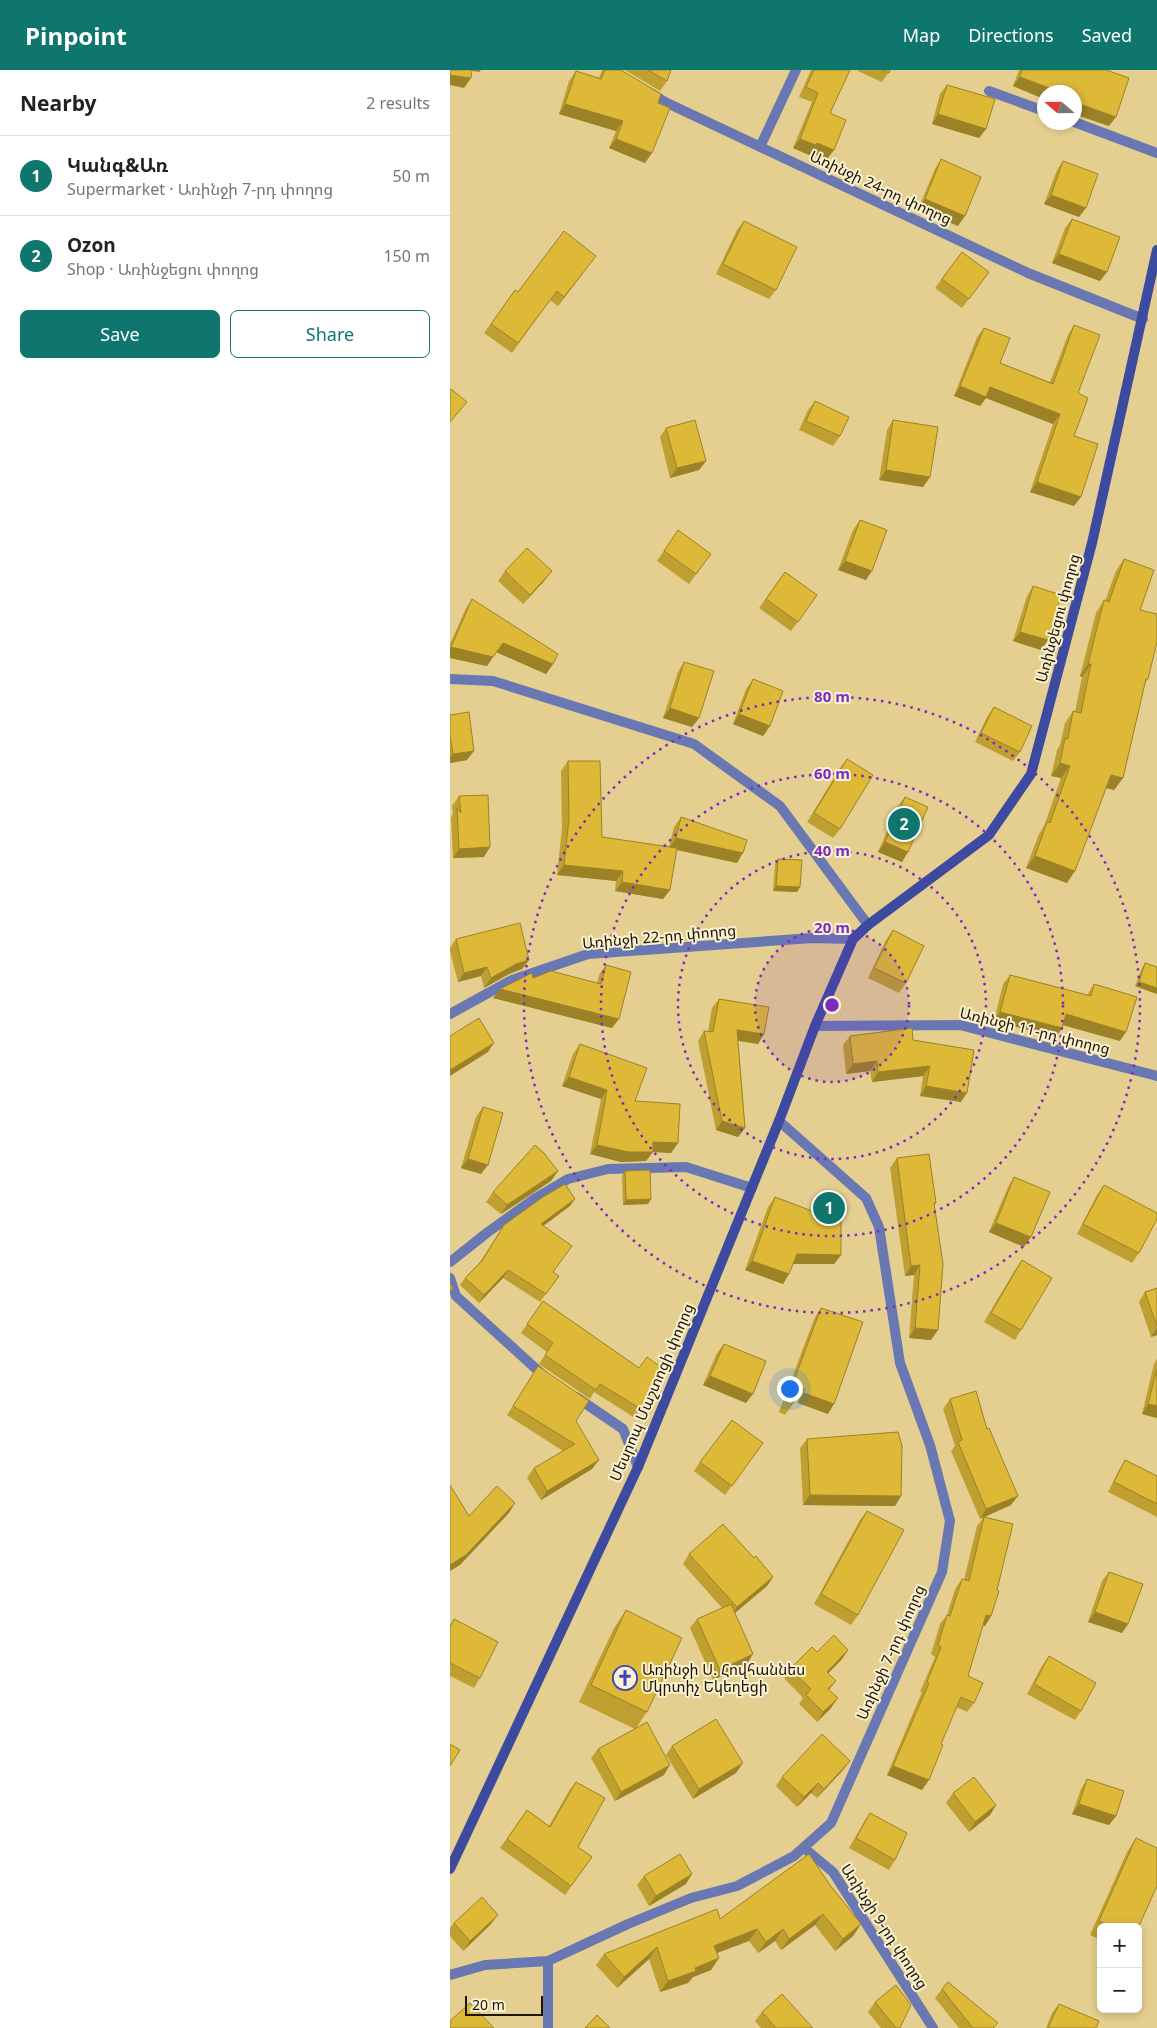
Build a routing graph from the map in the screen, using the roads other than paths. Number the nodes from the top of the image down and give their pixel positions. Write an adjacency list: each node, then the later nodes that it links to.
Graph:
1 (796, 70): 6 (street)
2 (642, 88): 6 (street, Առինջի 24-րդ փողոց)
3 (989, 91): 4 (street)
4 (1037, 108)
5 (1082, 125): 7 (street)
6 (760, 146): 9 (street, Առինջի 24-րդ փողոց)
7 (1157, 153)
8 (1157, 250): 9 (street, Առինջեցու փողոց)
9 (1143, 319): 11 (street, Առինջեցու փողոց)
10 (450, 679): 11 (street)
11 (868, 925): 12 (street, Մեսրոպ Մաշտոցի փողոց)
12 (853, 939): 13 (street, Առինջի 22-րդ փողոց); 14 (street, Մեսրոպ Մաշտոցի փողոց)
13 (450, 1014)
14 (815, 1026): 15 (street, Առինջի 11-րդ փողոց); 16 (street, Մեսրոպ Մաշտոցի փողոց)
15 (1157, 1076)
16 (779, 1121): 17 (street, Մեսրոպ Մաշտոցի փողոց); 23 (street, Առինջի 7-րդ փողոց)
17 (752, 1188): 18 (street); 22 (street, Մեսրոպ Մաշտոցի փողոց)
18 (450, 1262)
19 (450, 1278): 20 (street)
20 (554, 1383)
21 (570, 1393): 22 (street)
22 (638, 1467): 24 (street, Մեսրոպ Մաշտոցի փողոց)
23 (804, 1848): 25 (street, Առինջի 7-րդ փողոց); 28 (street, Առինջի 9-րդ փողոց)
24 (450, 1869)
25 (548, 1962): 26 (street, Առինջի 7-րդ փողոց); 27 (street)
26 (450, 1975)
27 (548, 2028)
28 (933, 2028)

